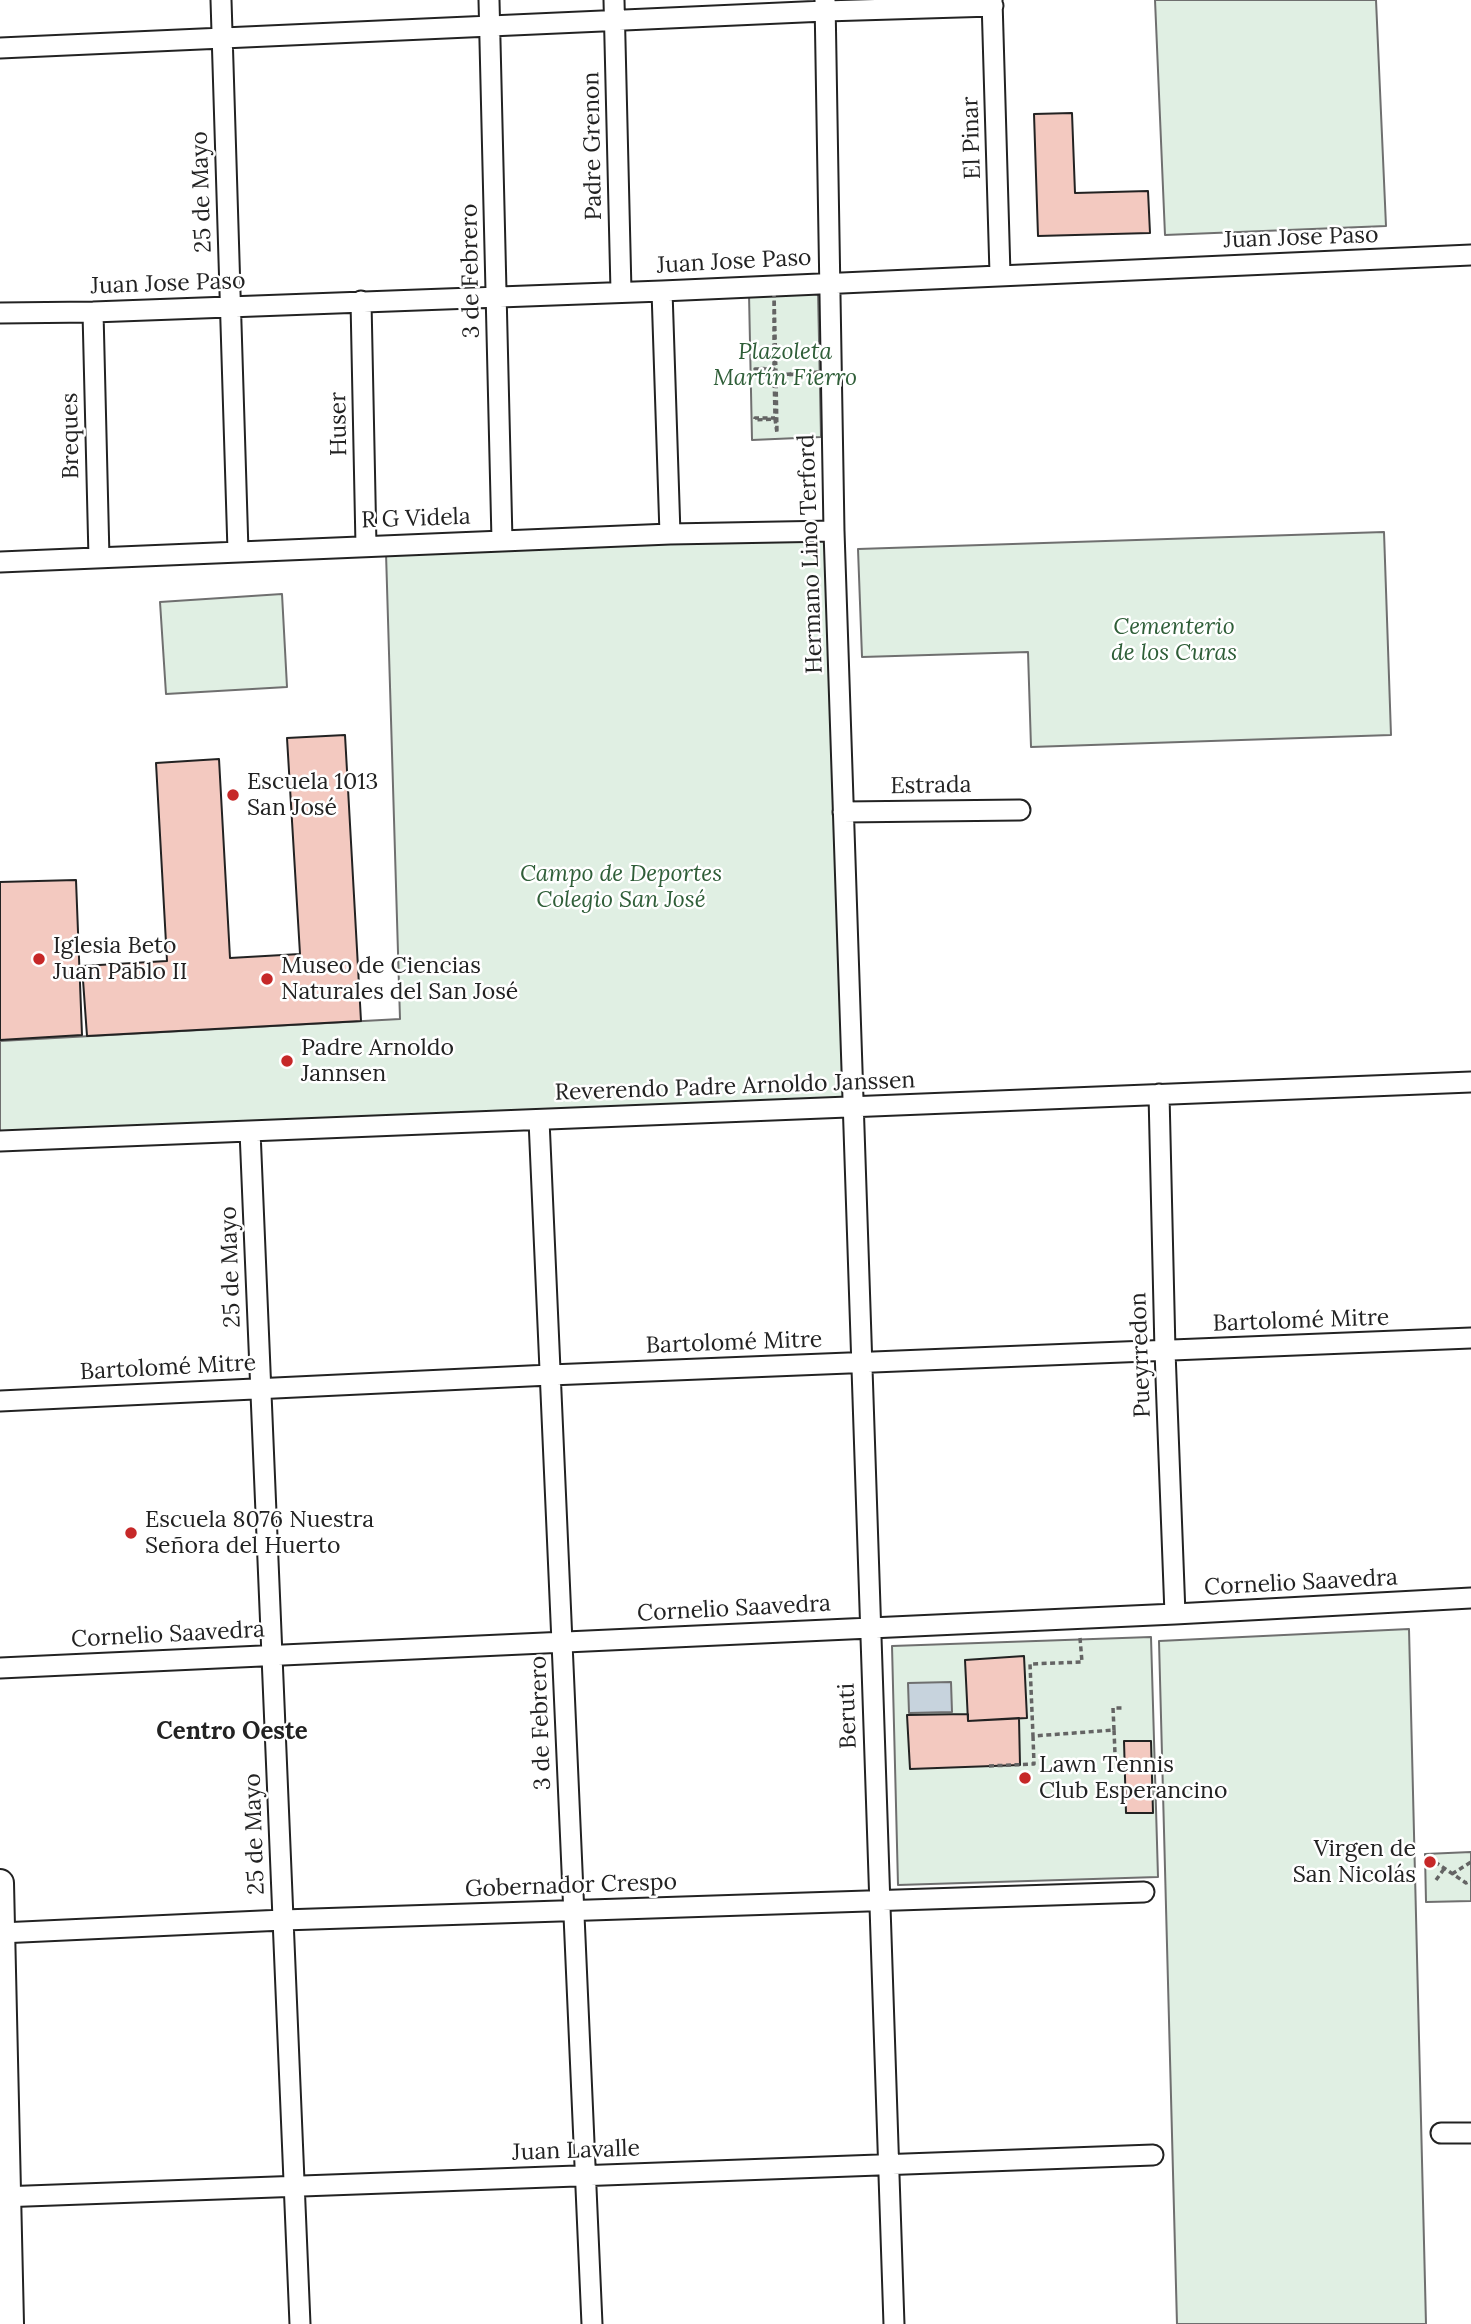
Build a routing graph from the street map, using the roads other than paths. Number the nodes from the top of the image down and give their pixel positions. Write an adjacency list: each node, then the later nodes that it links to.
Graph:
1 (221, 0): 8 (street, 25 de Mayo)
2 (489, 0): 7 (street, 3 de Febrero)
3 (614, 0): 6 (street, Padre Grenon)
4 (993, 3): 5 (street); 11 (street, El Pinar)
5 (825, 5): 6 (street); 12 (street, Hermano Lino Terford)
6 (614, 20): 7 (street); 13 (street, Padre Grenon)
7 (490, 26): 8 (street); 15 (street, 3 de Febrero)
8 (222, 37): 9 (street); 17 (street, 25 de Mayo)
9 (0, 48)
10 (1471, 255): 11 (street, Juan Jose Paso)
11 (1000, 274): 12 (street, Juan Jose Paso)
12 (829, 282): 14 (street, Juan Jose Paso); 20 (street, Hermano Lino Terford)
13 (621, 290): 14 (street, Juan Jose Paso); 15 (street, Juan Jose Paso)
14 (662, 291): 21 (street)
15 (496, 296): 16 (street, Juan Jose Paso); 22 (street, 3 de Febrero)
16 (361, 301): 17 (street, Juan Jose Paso); 23 (street, Huser)
17 (230, 306): 18 (street, Juan Jose Paso); 24 (street, 25 de Mayo)
18 (93, 312): 19 (street, Juan Jose Paso); 25 (street, Breques)
19 (0, 313)
20 (834, 531): 21 (street, R G Videla); 28 (street, Hermano Lino Terford)
21 (670, 534): 22 (street, R G Videla)
22 (502, 540): 23 (street, R G Videla)
23 (366, 546): 24 (street, R G Videla)
24 (237, 551): 25 (street, R G Videla)
25 (99, 558): 26 (street, R G Videla)
26 (0, 562)
27 (1020, 810): 28 (street, Estrada)
28 (843, 812): 31 (street, Hermano Lino Terford)
29 (1471, 1082): 30 (street, Reverendo Padre Arnoldo Janssen)
30 (1159, 1094): 31 (street, Reverendo Padre Arnoldo Janssen); 36 (street, Pueyrredon)
31 (853, 1107): 32 (street, Reverendo Padre Arnoldo Janssen); 37 (street, Beruti)
32 (539, 1119): 33 (street, Reverendo Padre Arnoldo Janssen); 38 (street, 3 de Febrero)
33 (250, 1131): 34 (street, Reverendo Padre Arnoldo Janssen); 39 (street, 25 de Mayo)
34 (0, 1141)
35 (1471, 1338): 36 (street, Bartolomé Mitre)
36 (1165, 1351): 37 (street, Bartolomé Mitre); 42 (street, Pueyrredon)
37 (860, 1362): 38 (street, Bartolomé Mitre); 43 (street, Beruti)
38 (550, 1375): 39 (street, Bartolomé Mitre); 44 (street, 3 de Febrero)
39 (260, 1388): 40 (street, Bartolomé Mitre); 45 (street, 25 de Mayo)
40 (0, 1401)
41 (1471, 1598): 42 (street, Cornelio Saavedra)
42 (1175, 1614): 43 (street, Cornelio Saavedra)
43 (869, 1627): 44 (street, Cornelio Saavedra); 49 (street, Beruti)
44 (562, 1641): 45 (street, Cornelio Saavedra); 50 (street, 3 de Febrero)
45 (271, 1654): 46 (street, Cornelio Saavedra); 51 (street, 25 de Mayo)
46 (0, 1668)
47 (0, 1883): 52 (main road)
48 (1144, 1892): 49 (street, Gobernador Crespo)
49 (878, 1901): 50 (street, Gobernador Crespo); 56 (street, Beruti)
50 (573, 1911): 51 (street, Gobernador Crespo); 57 (street, 3 de Febrero)
51 (283, 1920): 52 (street, Gobernador Crespo); 58 (street, 25 de Mayo)
52 (1, 1933): 59 (main road)
53 (1441, 2133): 54 (street)
54 (1471, 2133)
55 (1153, 2155): 56 (street, Juan Lavalle)
56 (888, 2164): 57 (street, Juan Lavalle); 63 (street, Beruti)
57 (585, 2175): 58 (street, Juan Lavalle); 62 (street, 3 de Febrero)
58 (294, 2187): 59 (street, Juan Lavalle); 61 (street, 25 de Mayo)
59 (4, 2196): 60 (main road)
60 (10, 2324)
61 (300, 2324)
62 (592, 2324)
63 (894, 2324)

